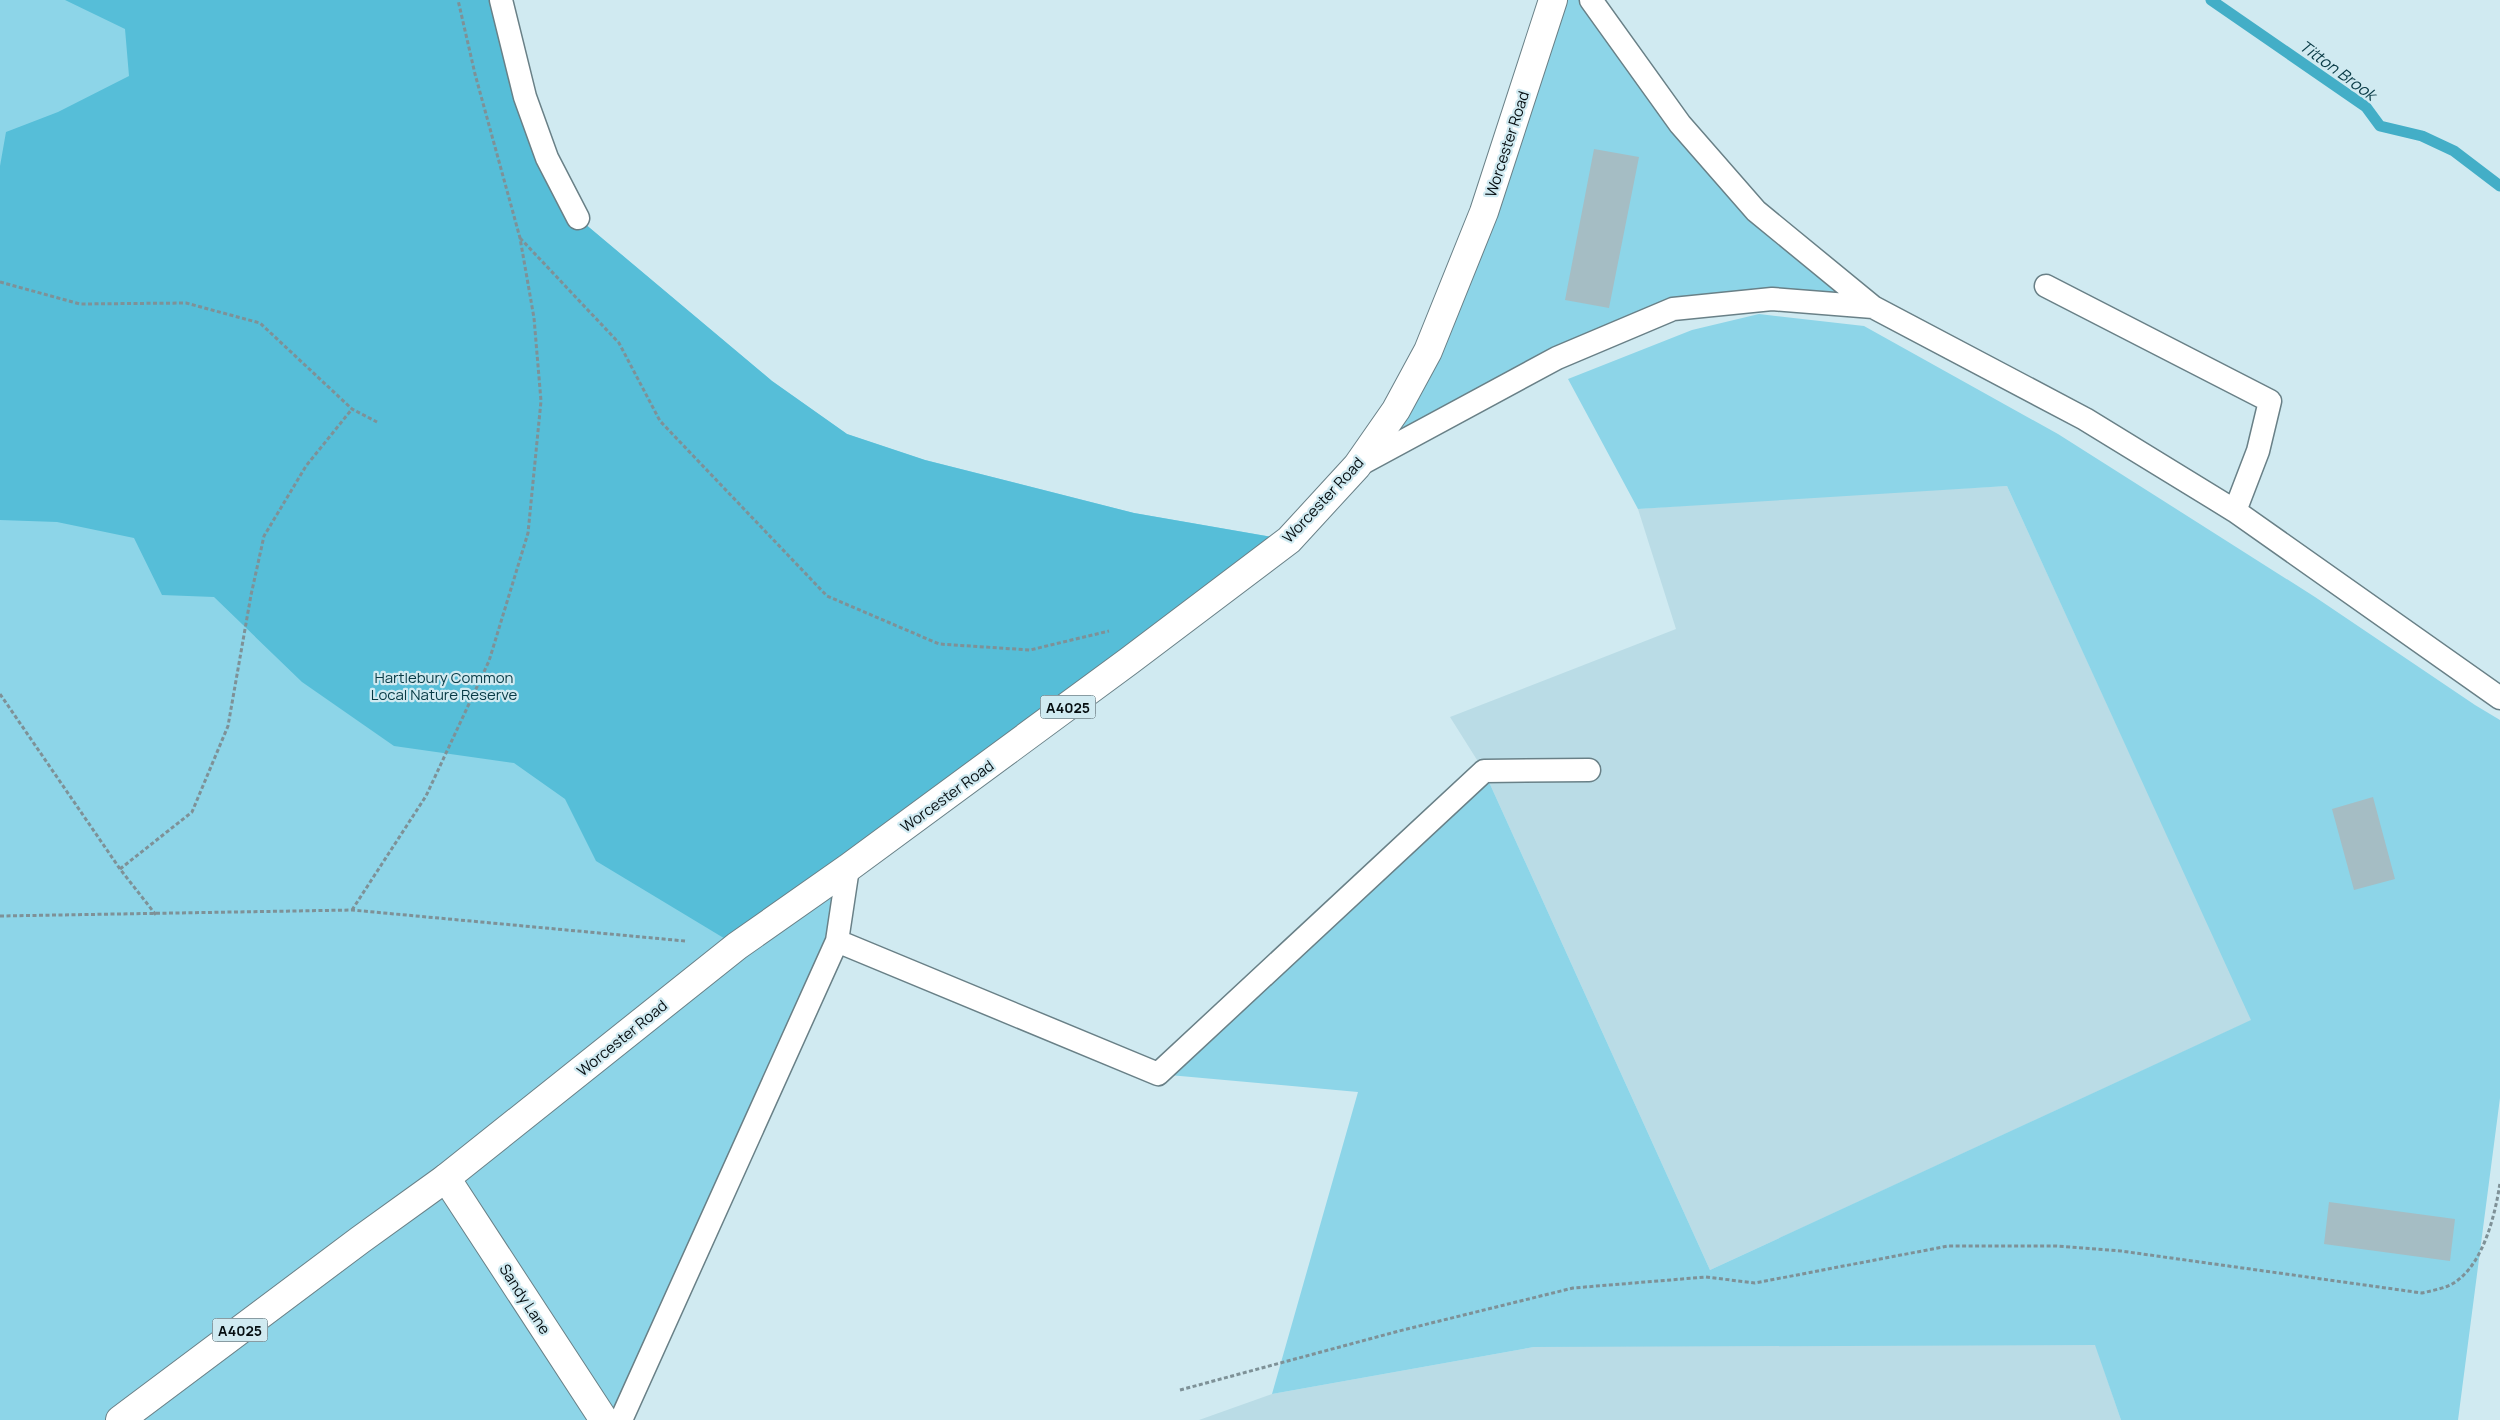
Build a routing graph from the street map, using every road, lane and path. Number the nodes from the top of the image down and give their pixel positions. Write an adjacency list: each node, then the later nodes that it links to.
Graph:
1 (458, 0): 6 (path)
2 (501, 0): 5 (lane)
3 (1554, 0): 12 (main road, Worcester Road / A4025)
4 (1591, 0): 9 (lane)
5 (578, 218)
6 (520, 238): 14 (path); 20 (path)
7 (0, 282): 10 (path)
8 (2046, 286): 13 (lane)
9 (1873, 307): 12 (lane); 13 (lane)
10 (352, 409): 11 (path); 19 (path)
11 (377, 422)
12 (1357, 466): 14 (main road, Worcester Road / A4025)
13 (2235, 511): 16 (lane)
14 (1129, 661): 18 (main road, Worcester Road / A4025)
15 (0, 694): 19 (path)
16 (2500, 698)
17 (1589, 770): 23 (lane)
18 (848, 868): 23 (lane); 24 (main road, Worcester Road / A4025)
19 (120, 869): 21 (path)
20 (352, 910): 21 (path); 24 (path)
21 (156, 915): 22 (path)
22 (0, 916)
23 (837, 941): 31 (lane)
24 (737, 946): 25 (main road, Worcester Road / A4025)
25 (446, 1178): 29 (main road, Worcester Road / A4025); 30 (main road, Sandy Lane)
26 (2500, 1183): 27 (path)
27 (2499, 1200): 28 (path)
28 (1180, 1390)
29 (120, 1420)
30 (604, 1420)
31 (622, 1420)

